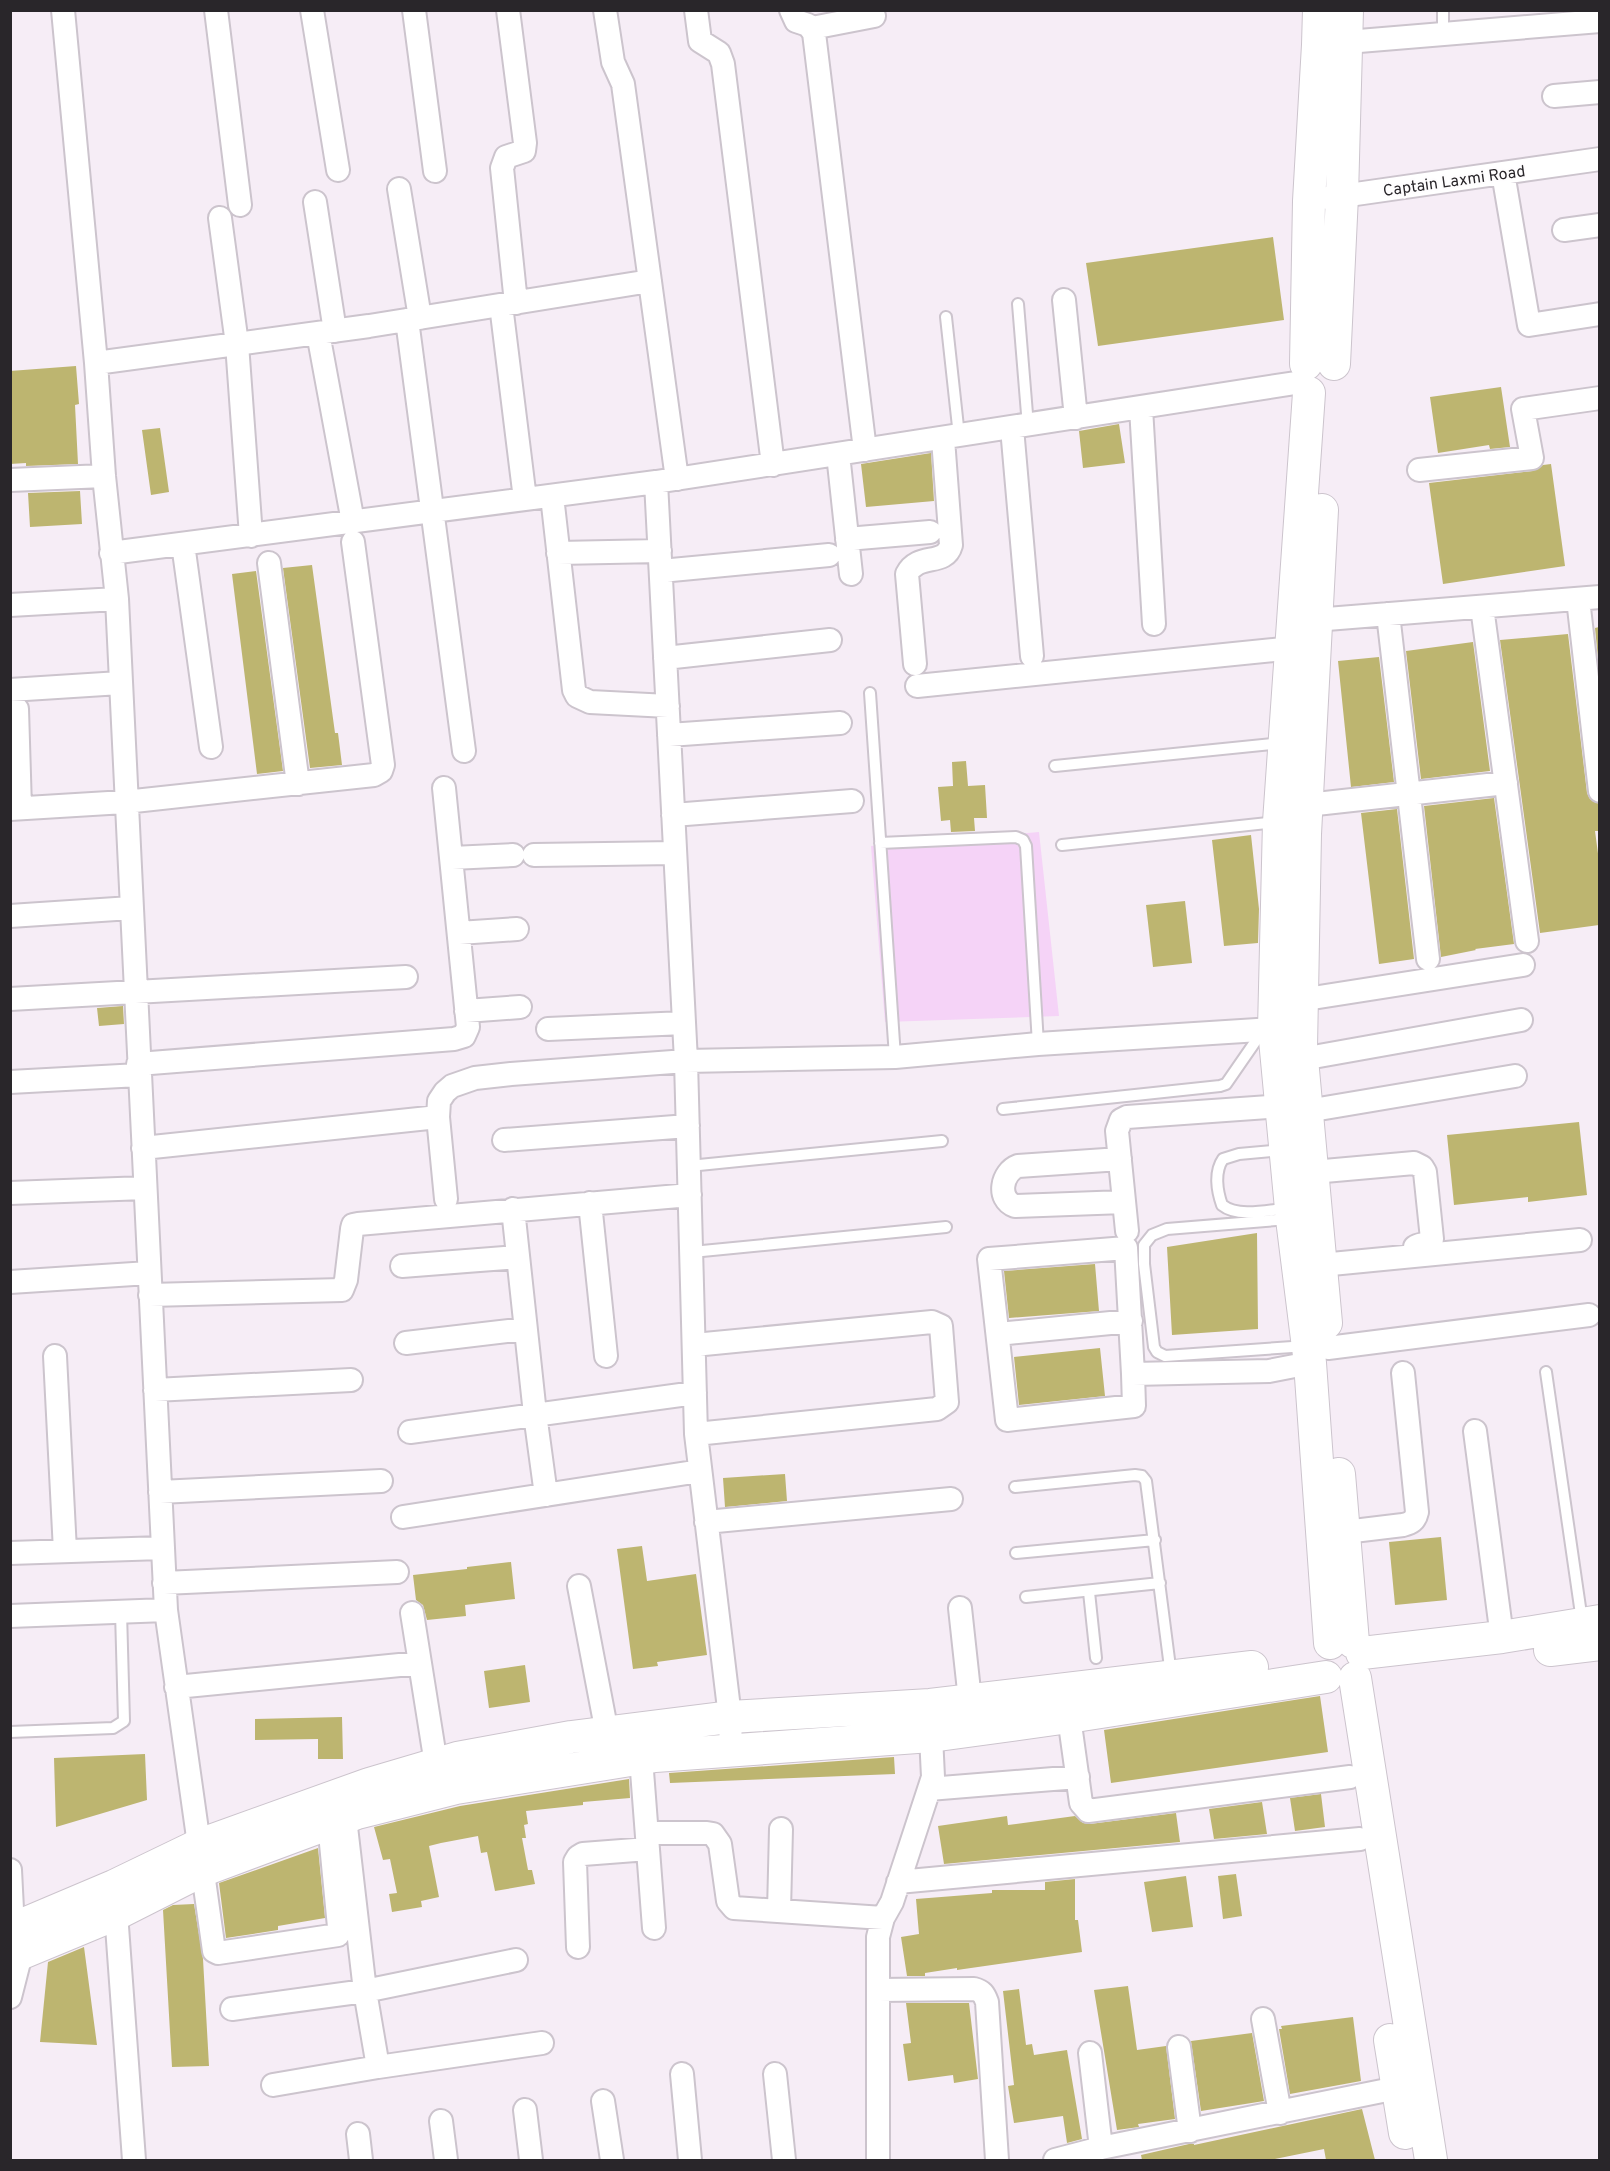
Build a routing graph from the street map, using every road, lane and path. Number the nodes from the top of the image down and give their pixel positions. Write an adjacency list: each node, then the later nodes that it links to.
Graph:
1 (63, 10): 41 (street)
2 (216, 10): 28 (street)
3 (312, 10): 21 (street)
4 (414, 10): 22 (street)
5 (508, 10): 34 (street)
6 (605, 10): 32 (street)
7 (696, 10): 50 (street)
8 (791, 10): 15 (street)
9 (1319, 10): 26 (street)
10 (1347, 10): 17 (street)
11 (1443, 10): 16 (lane)
12 (874, 16): 15 (street)
13 (1596, 18): 14 (street)
14 (1485, 21): 16 (street)
15 (812, 28): 48 (street)
16 (1443, 34): 17 (street)
17 (1347, 42): 25 (street)
18 (1599, 92): 19 (street)
19 (1554, 96)
20 (1599, 159): 23 (street, Captain Laxmi Road)
21 (338, 170)
22 (435, 171)
23 (1503, 173): 25 (street, Captain Laxmi Road); 36 (street)
24 (399, 189): 38 (street)
25 (1342, 196): 26 (street, Captain Laxmi Road); 42 (street)
26 (1309, 201): 42 (street)
27 (315, 202): 39 (street)
28 (240, 205)
29 (220, 218): 40 (street)
30 (1599, 225): 31 (street)
31 (1564, 230)
32 (650, 281): 34 (street); 54 (street)
33 (1064, 300): 45 (street)
34 (508, 304): 38 (street); 56 (street)
35 (1018, 304): 46 (lane)
36 (1599, 314)
37 (946, 317): 47 (lane)
38 (414, 319): 39 (street); 57 (street)
39 (326, 332): 40 (street); 58 (street)
40 (237, 344): 41 (street); 60 (street)
41 (96, 363): 52 (street)
42 (1316, 380): 44 (street); 75 (street)
43 (1599, 398): 51 (street)
44 (1141, 408): 45 (street); 74 (street)
45 (1076, 418): 46 (street)
46 (1020, 427): 47 (street); 77 (street)
47 (951, 437): 48 (street); 79 (street)
48 (865, 450): 49 (street)
49 (838, 454): 50 (street); 61 (street)
50 (773, 465): 54 (street)
51 (1419, 470)
52 (104, 476): 53 (street); 63 (street)
53 (10, 480)
54 (666, 480): 55 (street); 66 (street)
55 (552, 496): 56 (street); 64 (street)
56 (525, 499): 57 (street)
57 (433, 512): 58 (street); 89 (street)
58 (353, 532): 60 (street); 92 (street)
59 (930, 532): 61 (street)
60 (251, 536): 62 (street)
61 (848, 539): 68 (street)
62 (183, 544): 63 (street); 88 (street)
63 (111, 553): 70 (street)
64 (558, 553): 66 (street); 84 (street)
65 (829, 555): 66 (street)
66 (660, 561): 78 (street)
67 (269, 563): 92 (street)
68 (852, 573)
69 (1589, 598): 72 (street); 94 (street)
70 (117, 599): 71 (street); 80 (street)
71 (10, 605)
72 (1482, 607): 73 (street); 91 (street)
73 (1388, 614): 75 (street); 95 (street)
74 (1154, 624)
75 (1301, 630): 81 (street); 87 (street); 98 (street)
76 (830, 640): 78 (street)
77 (1032, 656)
78 (665, 658): 84 (street)
79 (915, 664)
80 (120, 683): 83 (street); 97 (street)
81 (917, 687)
82 (870, 693): 102 (lane)
83 (14, 699): 99 (street)
84 (668, 706): 86 (street)
85 (840, 723): 86 (street)
86 (669, 735): 100 (street)
87 (1285, 743): 90 (lane); 101 (street)
88 (211, 747)
89 (464, 751)
90 (1055, 766)
91 (1506, 783): 95 (street); 110 (street)
92 (298, 784): 97 (street)
93 (444, 788): 105 (street)
94 (1599, 791)
95 (1408, 794): 98 (street); 111 (street)
96 (852, 801): 100 (street)
97 (125, 802): 99 (street); 106 (street)
98 (1307, 805): 118 (street)
99 (15, 809)
100 (674, 815): 104 (street)
101 (1279, 822): 103 (lane); 118 (street)
102 (880, 843): 122 (lane); 123 (lane)
103 (1062, 845)
104 (675, 853): 105 (street); 120 (street)
105 (452, 858): 109 (street)
106 (130, 909): 107 (street); 114 (street)
107 (10, 916)
108 (517, 929): 109 (street)
109 (459, 933): 117 (street)
110 (1527, 941)
111 (1428, 959)
112 (1523, 965): 118 (street)
113 (406, 977): 114 (street)
114 (135, 993): 115 (street); 126 (street)
115 (10, 999)
116 (520, 1007): 117 (street)
117 (466, 1011): 126 (street)
118 (1279, 1015): 122 (street); 124 (street); 129 (lane); 130 (street)
119 (1521, 1020): 124 (street)
120 (684, 1023): 121 (street); 125 (street)
121 (548, 1029)
122 (1038, 1044): 123 (street)
123 (895, 1057): 125 (street)
124 (1302, 1059): 130 (street)
125 (686, 1061): 131 (street); 132 (street)
126 (139, 1070): 128 (street); 135 (street)
127 (1515, 1076): 130 (street)
128 (10, 1082)
129 (1003, 1109)
130 (1294, 1109): 136 (street); 137 (street); 139 (street)
131 (438, 1117): 135 (street); 143 (street)
132 (688, 1126): 133 (street); 138 (street)
133 (504, 1140)
134 (942, 1141): 138 (lane)
135 (143, 1148): 140 (street)
136 (1286, 1149): 147 (street); 147 (lane)
137 (1120, 1159): 144 (street); 144 (street)
138 (689, 1166): 142 (street)
139 (1313, 1172): 152 (street); 154 (street)
140 (145, 1188): 141 (street); 157 (street)
141 (10, 1193)
142 (690, 1195): 145 (street); 151 (street)
143 (446, 1199)
144 (1124, 1202): 149 (street)
145 (590, 1203): 146 (street); 166 (street)
146 (513, 1209): 153 (street); 157 (street)
147 (1292, 1213): 164 (street); 164 (lane)
148 (946, 1227): 151 (lane)
149 (1126, 1231)
150 (1580, 1240): 152 (street)
151 (692, 1252): 163 (street)
152 (1414, 1256): 154 (street)
153 (518, 1257): 155 (street); 160 (street)
154 (1321, 1265): 164 (street)
155 (402, 1266)
156 (10, 1282): 157 (street)
157 (149, 1284): 171 (street)
158 (1589, 1315): 164 (street)
159 (1131, 1321): 161 (street); 161 (street); 169 (street)
160 (525, 1329): 162 (street); 173 (street)
161 (998, 1334): 169 (street)
162 (406, 1343)
163 (694, 1345): 172 (street); 176 (street)
164 (1315, 1352): 169 (street); 185 (street); 206 (street)
165 (55, 1356): 188 (street)
166 (606, 1356)
167 (1546, 1372): 202 (lane)
168 (1403, 1373): 185 (street)
169 (1133, 1374)
170 (351, 1380): 171 (street)
171 (155, 1389): 180 (street)
172 (695, 1393): 173 (street); 176 (street)
173 (534, 1414): 175 (street); 181 (street)
174 (1475, 1431): 203 (street)
175 (410, 1432)
176 (696, 1434): 177 (street)
177 (700, 1471): 181 (street); 184 (street)
178 (381, 1481): 180 (street)
179 (1015, 1487): 186 (lane)
180 (160, 1492): 187 (street)
181 (546, 1496): 183 (street)
182 (951, 1499): 184 (street)
183 (403, 1518)
184 (706, 1522): 211 (street)
185 (1344, 1532): 206 (street)
186 (1155, 1540): 190 (lane); 193 (lane)
187 (162, 1548): 188 (street); 192 (street)
188 (65, 1551): 189 (street)
189 (10, 1553)
190 (1016, 1553)
191 (397, 1572): 192 (street)
192 (164, 1583): 198 (street)
193 (1160, 1583): 195 (lane); 207 (lane)
194 (579, 1586): 213 (street)
195 (1089, 1592): 196 (lane); 204 (lane)
196 (1026, 1597)
197 (960, 1608): 209 (street)
198 (166, 1610): 199 (street); 208 (street)
199 (121, 1612): 201 (street); 212 (lane)
200 (412, 1613): 205 (street)
201 (10, 1616)
202 (1594, 1630): 203 (street); 206 (street)
203 (1502, 1637): 206 (street)
204 (1096, 1658)
205 (420, 1663): 208 (street); 217 (street)
206 (1343, 1663): 207 (street); 210 (street); 219 (street); 266 (street)
207 (1172, 1678): 209 (street)
208 (176, 1686): 225 (street)
209 (970, 1700): 211 (street)
210 (1070, 1717): 214 (street); 218 (street)
211 (730, 1718): 213 (street); 215 (street)
212 (10, 1732)
213 (607, 1733): 217 (street)
214 (931, 1736): 215 (street); 220 (street)
215 (731, 1750): 216 (street)
216 (641, 1758): 221 (street); 224 (street)
217 (436, 1764): 225 (street)
218 (1078, 1777): 219 (street); 220 (street)
219 (1350, 1777): 223 (street)
220 (929, 1789): 227 (street)
221 (337, 1820): 225 (street); 225 (street); 236 (street)
222 (781, 1829): 229 (street)
223 (1360, 1839): 227 (street); 247 (street)
224 (647, 1841): 229 (street); 231 (street); 233 (street)
225 (200, 1858): 228 (street)
226 (10, 1870): 232 (street)
227 (898, 1882): 230 (street)
228 (115, 1900): 232 (street); 255 (street)
229 (779, 1911): 230 (street)
230 (883, 1918): 235 (street)
231 (654, 1928)
232 (14, 1943): 237 (street)
233 (578, 1947)
234 (516, 1960): 236 (street)
235 (878, 1990): 262 (street); 263 (street)
236 (364, 1991): 238 (street); 243 (street)
237 (10, 1997)
238 (232, 2009)
239 (1263, 2019): 250 (street)
240 (542, 2043): 243 (street)
241 (1179, 2047): 252 (street)
242 (1090, 2053): 254 (street)
243 (378, 2067): 246 (street)
244 (682, 2074): 260 (street)
245 (775, 2074): 261 (street)
246 (273, 2085)
247 (1397, 2088): 250 (street); 265 (street)
248 (603, 2101): 259 (street)
249 (525, 2110): 258 (street)
250 (1280, 2113): 252 (street)
251 (441, 2121): 257 (street)
252 (1190, 2131): 254 (street)
253 (358, 2134): 256 (street)
254 (1101, 2148): 264 (street)
255 (134, 2160)
256 (361, 2160)
257 (446, 2160)
258 (531, 2160)
259 (612, 2160)
260 (690, 2160)
261 (784, 2160)
262 (878, 2160)
263 (998, 2160)
264 (1055, 2160)
265 (1410, 2160)
266 (1431, 2160)

